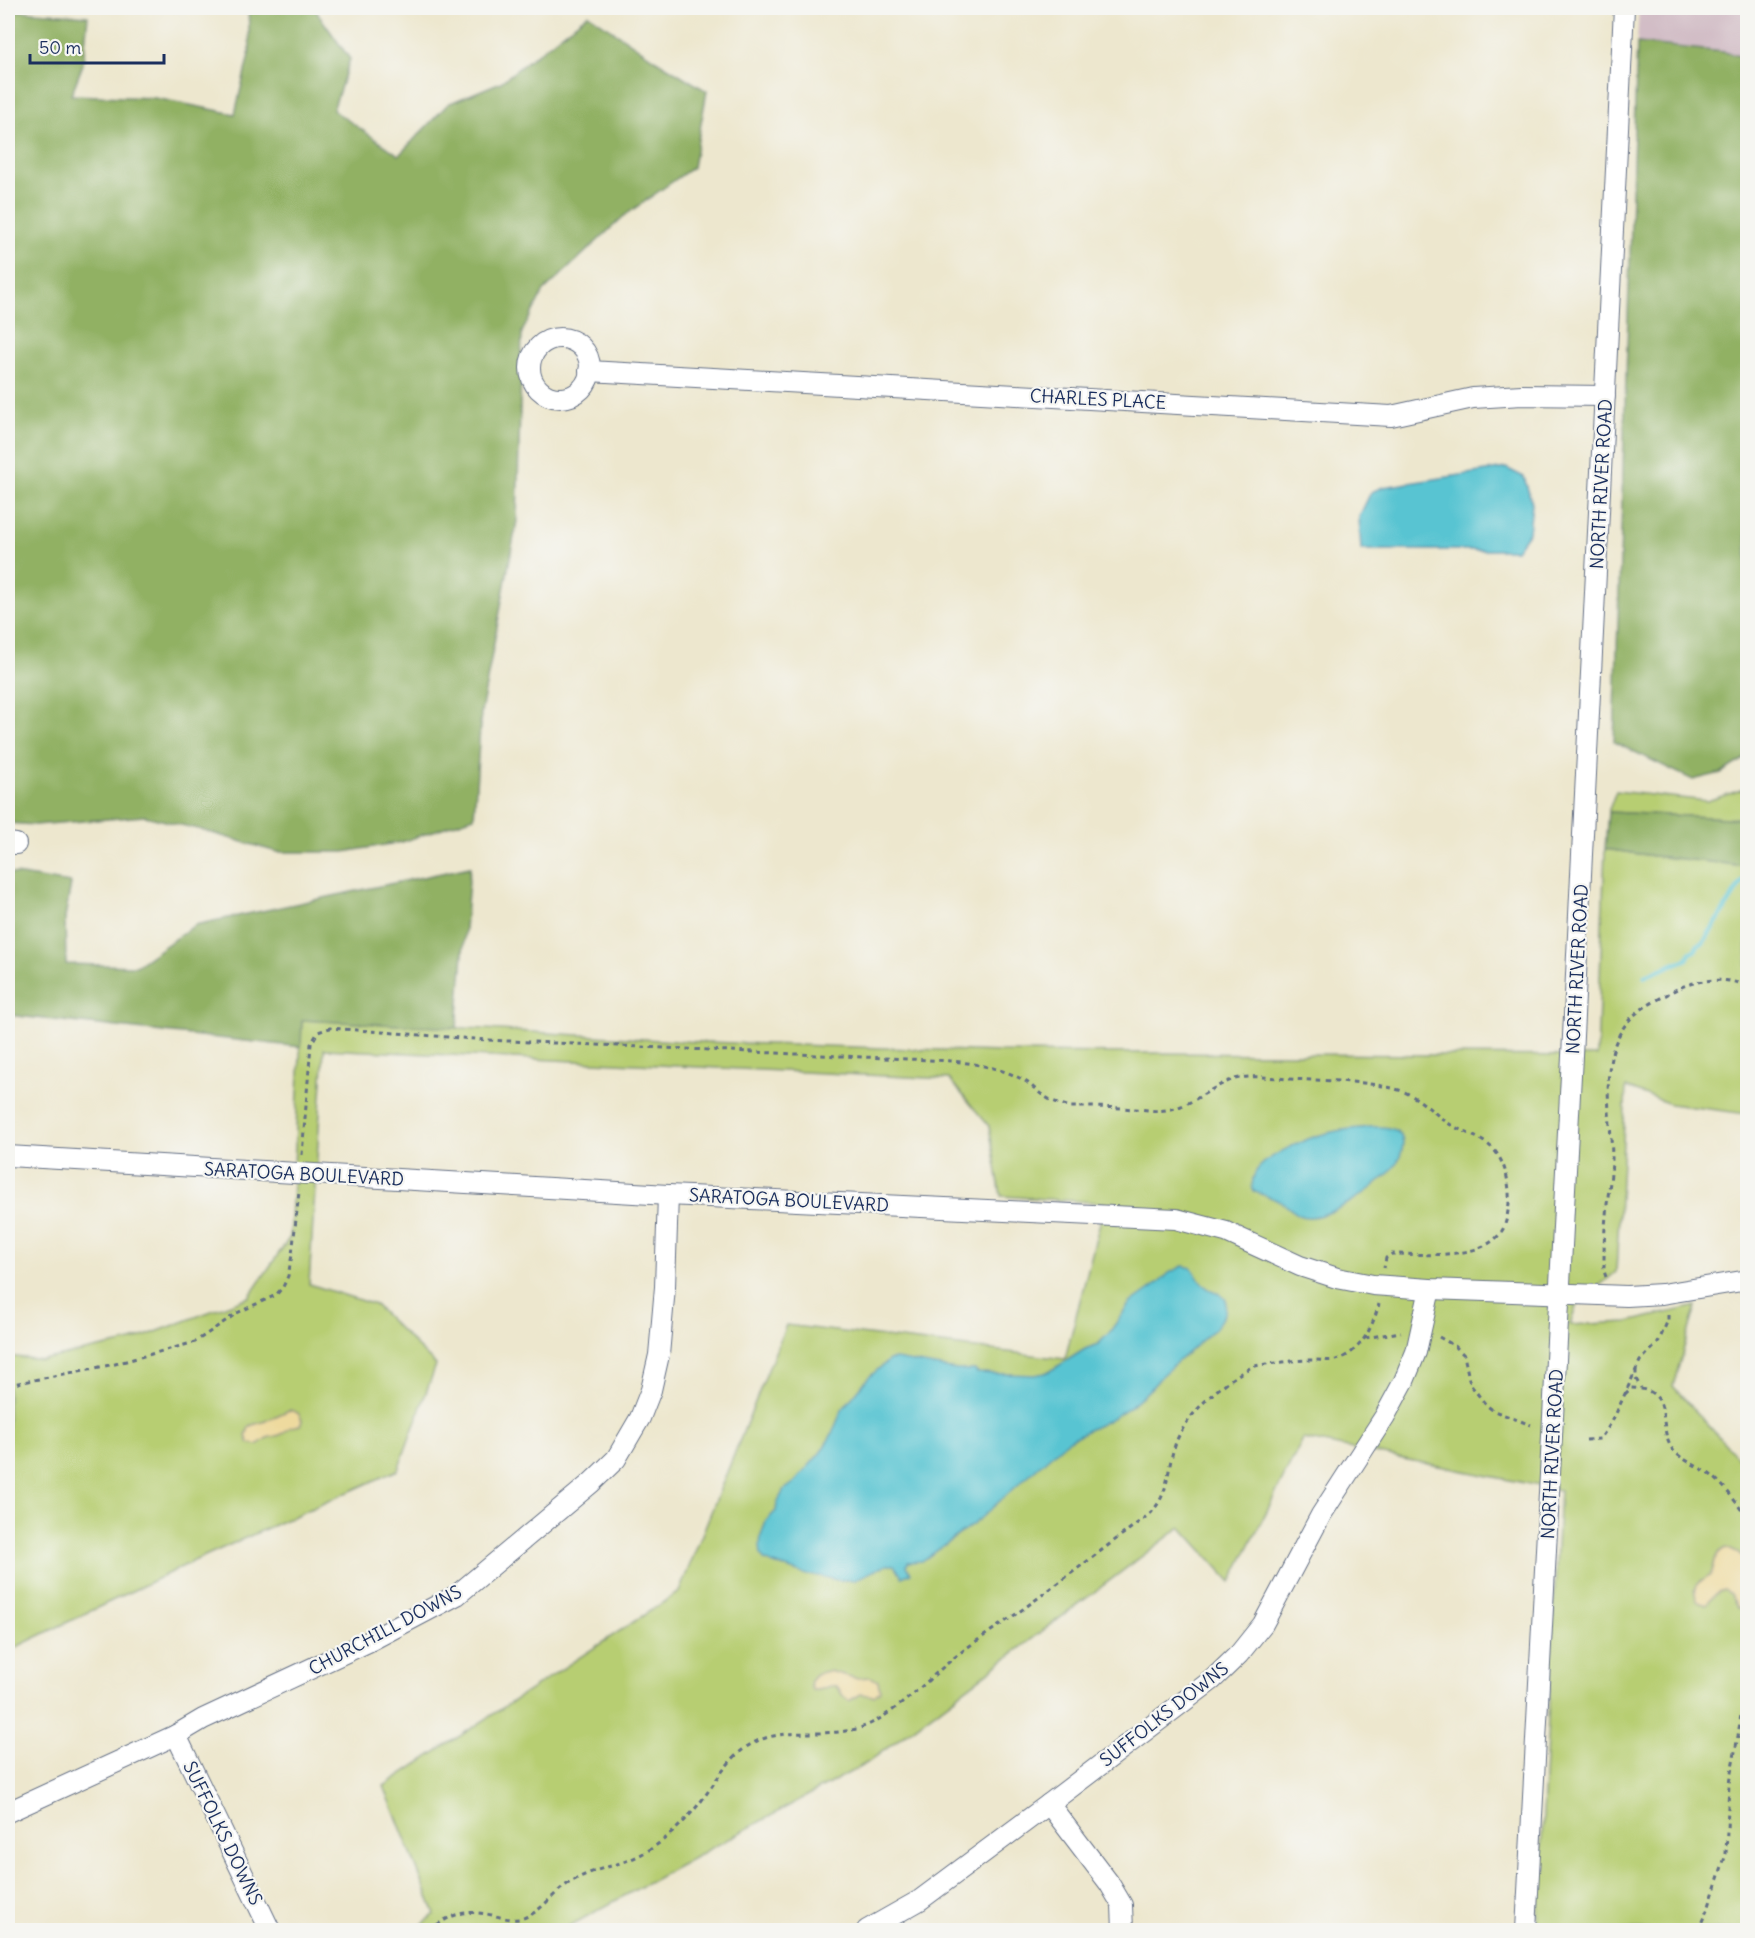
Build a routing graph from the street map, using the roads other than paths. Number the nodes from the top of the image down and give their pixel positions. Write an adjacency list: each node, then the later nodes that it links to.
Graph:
1 (1624, 8): 3 (street, NORTH RIVER ROAD)
2 (589, 371): 3 (street, CHARLES PLACE)
3 (1605, 396): 8 (street, NORTH RIVER ROAD)
4 (8, 1156): 5 (street, SARATOGA BOULEVARD)
5 (668, 1195): 7 (street, SARATOGA BOULEVARD); 9 (street, CHURCHILL DOWNS)
6 (1748, 1280): 8 (street, SARATOGA BOULEVARD)
7 (1430, 1289): 8 (street, SARATOGA BOULEVARD); 10 (street, SUFFOLKS DOWNS)
8 (1560, 1293): 15 (street, NORTH RIVER ROAD)
9 (176, 1735): 11 (street, CHURCHILL DOWNS); 12 (street, SUFFOLKS DOWNS)
10 (1049, 1804): 13 (street, SUFFOLKS DOWNS); 14 (street)
11 (8, 1812)
12 (270, 1930)
13 (867, 1930)
14 (1123, 1930)
15 (1526, 1930)

